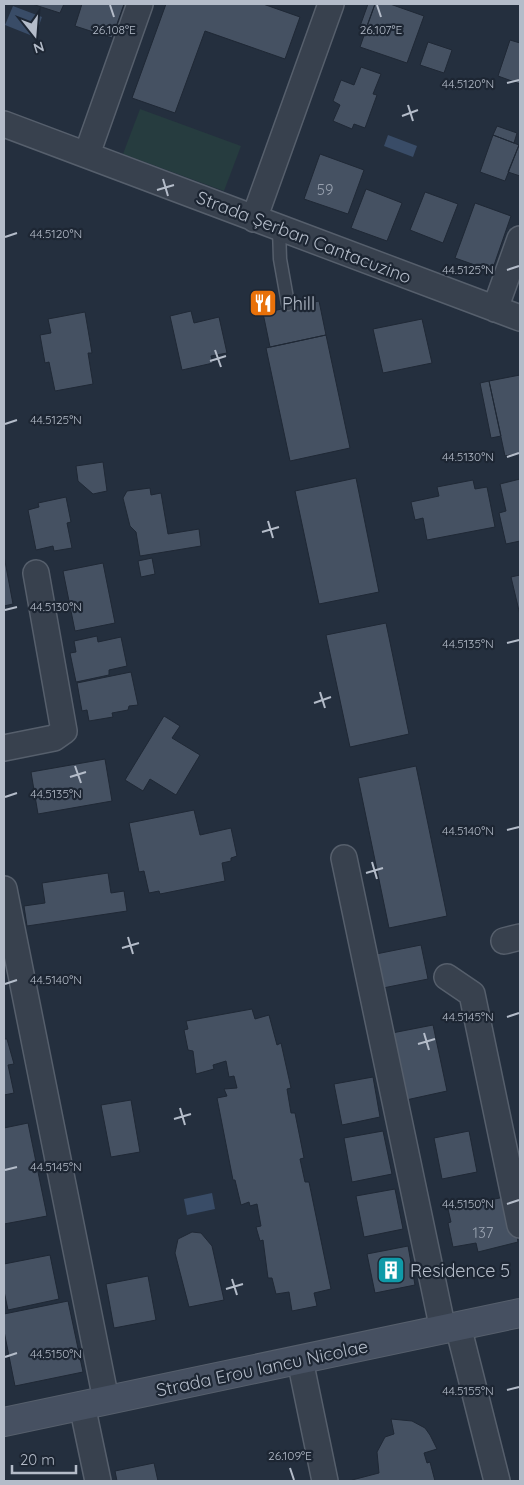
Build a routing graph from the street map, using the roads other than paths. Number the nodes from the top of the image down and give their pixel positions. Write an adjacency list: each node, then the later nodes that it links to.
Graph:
1 (140, 4): 4 (street)
2 (330, 4): 5 (street)
3 (4, 124): 4 (street, Strada Șerban Cantacuzino)
4 (86, 154): 5 (street, Strada Șerban Cantacuzino)
5 (254, 219): 6 (street, Strada Șerban Cantacuzino)
6 (278, 228): 8 (lane); 9 (street, Strada Șerban Cantacuzino)
7 (520, 239): 9 (street)
8 (288, 304)
9 (495, 308): 10 (street, Strada Șerban Cantacuzino)
10 (520, 318)
11 (36, 573): 12 (street)
12 (4, 748)
13 (344, 858): 18 (street)
14 (4, 889): 20 (street)
15 (447, 977): 16 (street)
16 (520, 1225)
17 (520, 1313): 18 (street, Strada Erou Iancu Nicolae)
18 (450, 1328): 19 (street, Strada Erou Iancu Nicolae); 24 (street)
19 (300, 1360): 20 (street, Strada Erou Iancu Nicolae); 23 (street)
20 (94, 1402): 21 (street, Strada Erou Iancu Nicolae); 22 (street)
21 (4, 1422)
22 (98, 1481)
23 (325, 1481)
24 (497, 1481)

